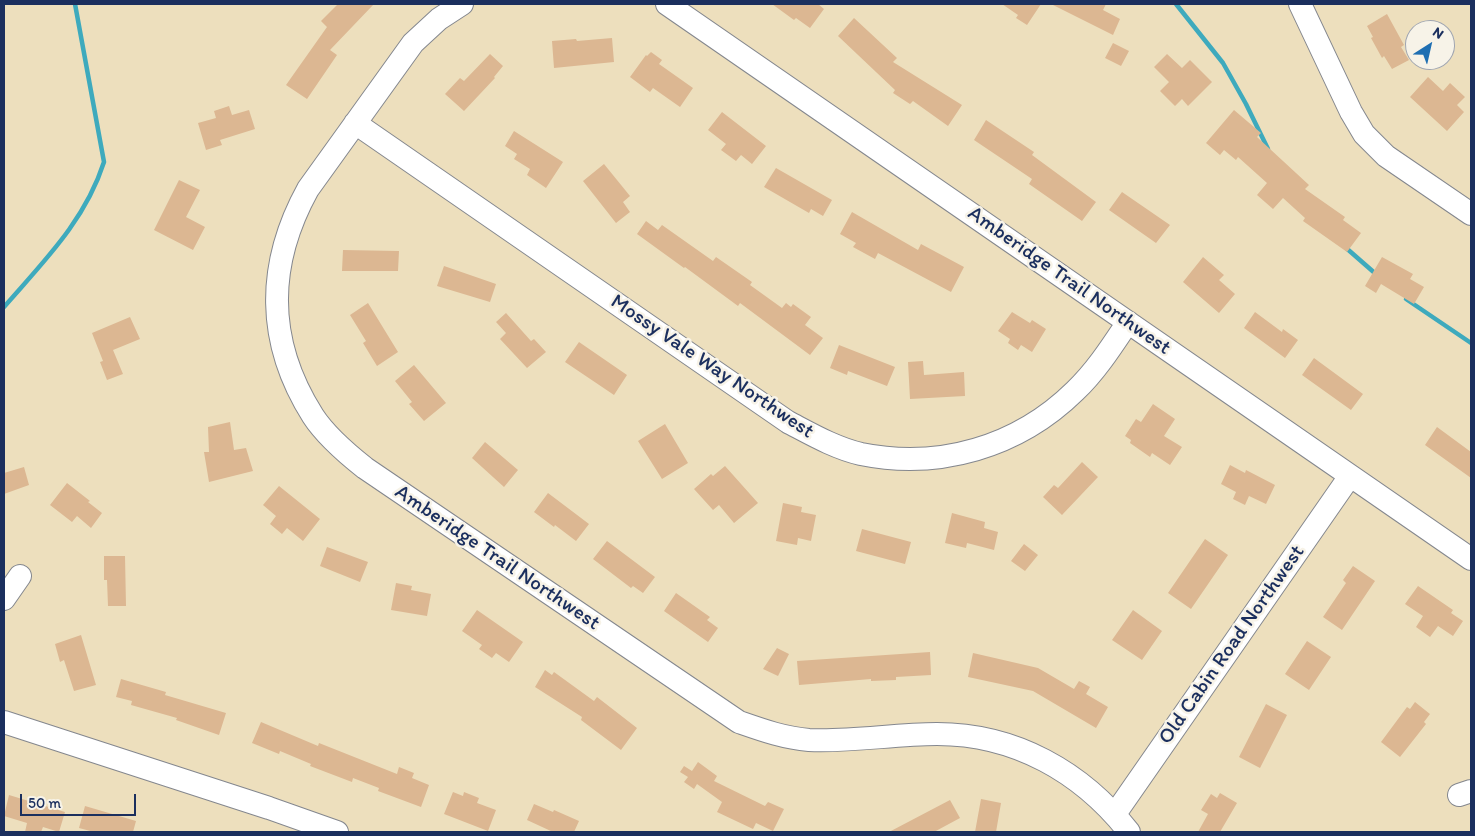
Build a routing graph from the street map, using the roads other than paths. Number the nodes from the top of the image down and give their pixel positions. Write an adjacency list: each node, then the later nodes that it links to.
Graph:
1 (462, 4): 4 (street, Amberidge Trail Northwest)
2 (667, 4): 6 (street, Amberidge Trail Northwest)
3 (1300, 4): 5 (street)
4 (355, 123): 6 (street, Mossy Vale Way Northwest); 12 (street, Amberidge Trail Northwest)
5 (1471, 214)
6 (1128, 322): 7 (street, Amberidge Trail Northwest)
7 (1350, 476): 8 (street, Amberidge Trail Northwest); 12 (street, Old Cabin Road Northwest)
8 (1471, 559)
9 (20, 576): 10 (street)
10 (4, 600)
11 (4, 722): 13 (street)
12 (1115, 814): 14 (street, Amberidge Trail Northwest)
13 (337, 832)
14 (1129, 832)

